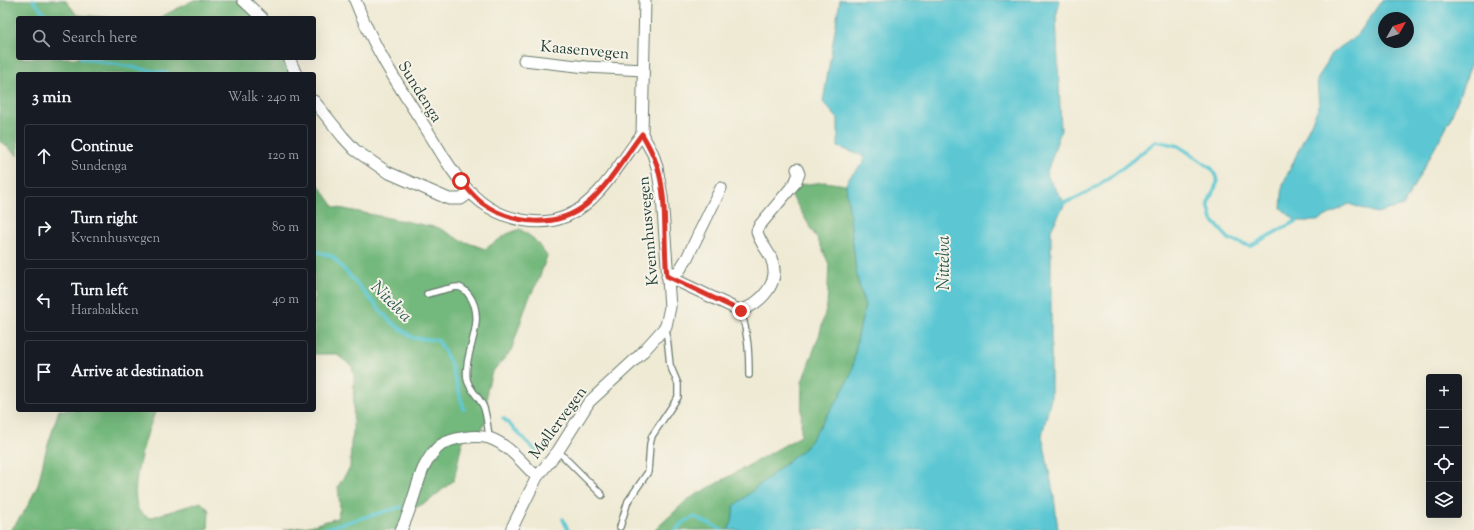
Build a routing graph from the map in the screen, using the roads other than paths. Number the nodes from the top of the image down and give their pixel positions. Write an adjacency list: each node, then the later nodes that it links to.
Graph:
1 (243, 0): 4 (street)
2 (355, 0): 13 (street, Sundenga)
3 (645, 0): 7 (street)
4 (260, 16)
5 (290, 60): 8 (street)
6 (524, 60): 7 (street, Kaasenvegen)
7 (644, 70): 10 (street)
8 (295, 72)
9 (316, 103): 13 (street)
10 (642, 134): 13 (street, Sundenga); 14 (street, Kvennhusvegen)
11 (797, 169): 16 (street)
12 (721, 188): 14 (street)
13 (471, 192)
14 (667, 276): 16 (street); 17 (street, Kvennhusvegen)
15 (427, 294): 19 (lane)
16 (741, 311): 18 (lane)
17 (666, 326): 20 (street, Møllervegen); 23 (lane)
18 (749, 375)
19 (489, 438): 21 (street, Møllervegen); 24 (street, Møllervegen)
20 (558, 451): 21 (street, Møllervegen); 22 (lane)
21 (537, 477): 25 (street, Møllervegen)
22 (602, 495)
23 (620, 527)
24 (401, 530)
25 (511, 530)

